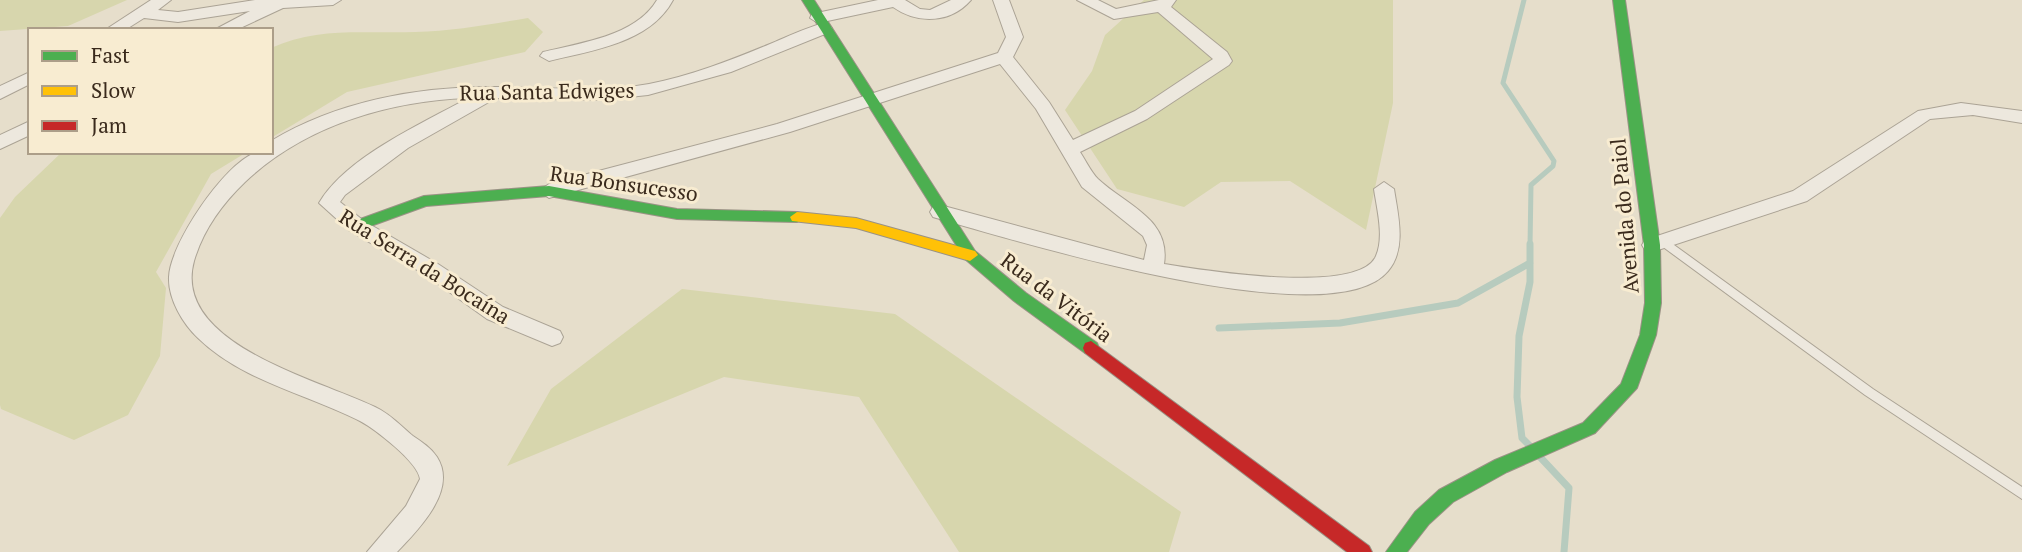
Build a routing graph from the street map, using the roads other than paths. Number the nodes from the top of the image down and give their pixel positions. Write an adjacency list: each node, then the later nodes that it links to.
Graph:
1 (163, 0): 12 (street)
2 (333, 0): 10 (street)
3 (665, 0): 18 (street)
4 (808, 0): 14 (street, Rua da Vitória)
5 (963, 0): 9 (street, Rua Santa Edwiges)
6 (1001, 0): 19 (street)
7 (1084, 0): 11 (street)
8 (1619, 0): 34 (street, Avenida do Paiol)
9 (896, 1): 14 (street, Rua Santa Edwiges)
10 (283, 2): 13 (street); 17 (street)
11 (1164, 3): 28 (street)
12 (144, 13): 13 (street); 15 (street)
13 (178, 17): 16 (street)
14 (821, 23): 22 (street, Rua Santa Edwiges); 23 (street, Rua da Vitória)
15 (117, 28)
16 (194, 28)
17 (226, 28)
18 (549, 56)
19 (1004, 57): 23 (street); 28 (street)
20 (28, 78): 21 (street)
21 (0, 93)
22 (492, 93): 27 (street, Rua Santa Edwiges); 33 (street, Rua Serra da Bocaína)
23 (870, 101): 31 (street); 32 (street, Rua da Vitória)
24 (2022, 117): 34 (street)
25 (28, 128): 26 (street)
26 (0, 143)
27 (273, 149)
28 (1068, 150): 36 (street)
29 (266, 154): 39 (street, Rua Santa Edwiges)
30 (1384, 189): 36 (street)
31 (549, 191): 33 (street, Rua Bonsucesso); 35 (street, Rua Bonsucesso)
32 (940, 212): 35 (street, Rua da Vitória); 36 (street)
33 (357, 226): 37 (street, Rua Serra da Bocaína)
34 (1657, 243): 38 (lane); 41 (street, Avenida do Paiol)
35 (970, 255): 40 (street, Rua da Vitória)
36 (1153, 269)
37 (552, 337)
38 (2022, 494)
39 (380, 552)
40 (1362, 552)
41 (1396, 552)

